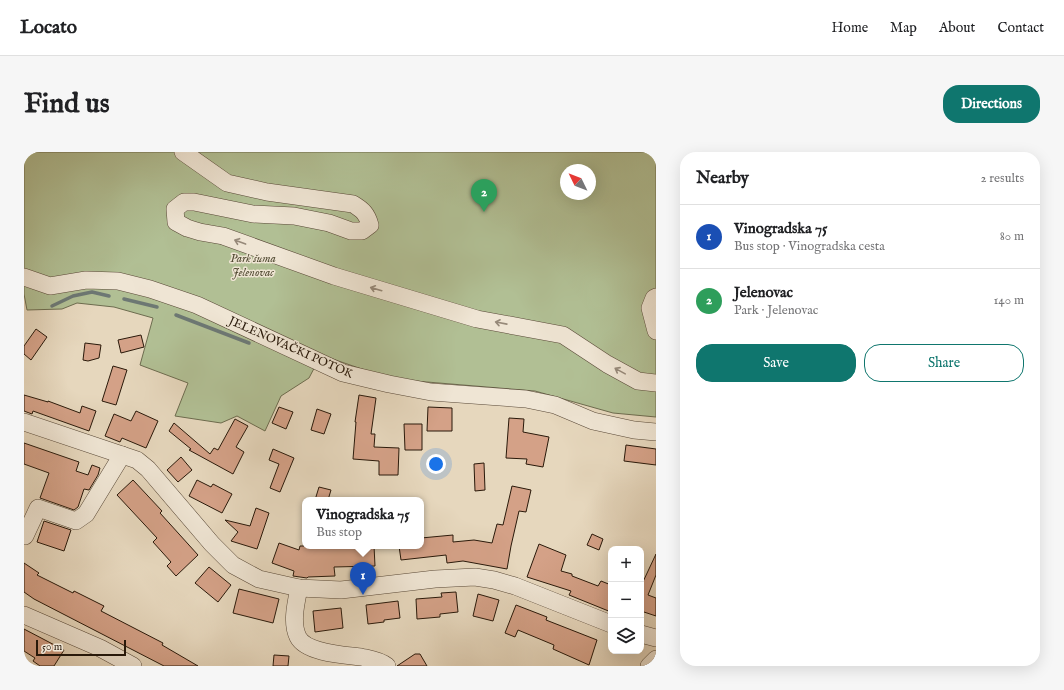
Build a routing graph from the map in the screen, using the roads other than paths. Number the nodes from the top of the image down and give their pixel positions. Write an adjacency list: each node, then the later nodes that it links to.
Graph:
1 (183, 152): 5 (street, one-way to 1)
2 (24, 277): 7 (street, JELENOVAČKI POTOK)
3 (656, 297): 4 (street)
4 (656, 331)
5 (656, 383)
6 (24, 422): 8 (street)
7 (656, 432)
8 (122, 455): 9 (street); 10 (street)
9 (26, 536)
10 (299, 588): 12 (street); 17 (street)
11 (24, 615): 16 (street)
12 (608, 623)
13 (644, 635): 14 (street)
14 (656, 638)
15 (656, 659): 18 (street)
16 (134, 666)
17 (387, 666)
18 (649, 666)

